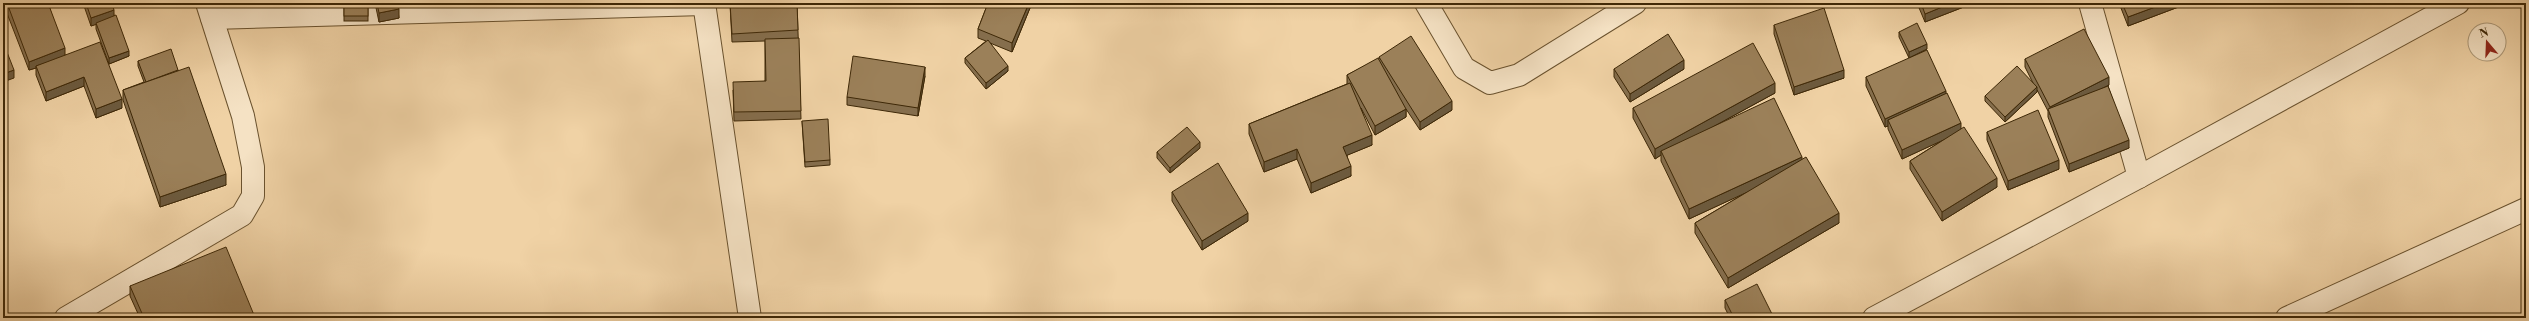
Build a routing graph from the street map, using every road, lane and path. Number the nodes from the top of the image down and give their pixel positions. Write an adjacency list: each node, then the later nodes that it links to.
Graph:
1 (1426, 3): 2 (street)
2 (1636, 3)
3 (2090, 3): 7 (street)
4 (704, 4): 6 (street); 10 (street)
5 (2445, 6): 7 (street)
6 (209, 10): 9 (street)
7 (2139, 177): 11 (street)
8 (2526, 209): 12 (street)
9 (66, 318)
10 (750, 318)
11 (1874, 318)
12 (2287, 318)

